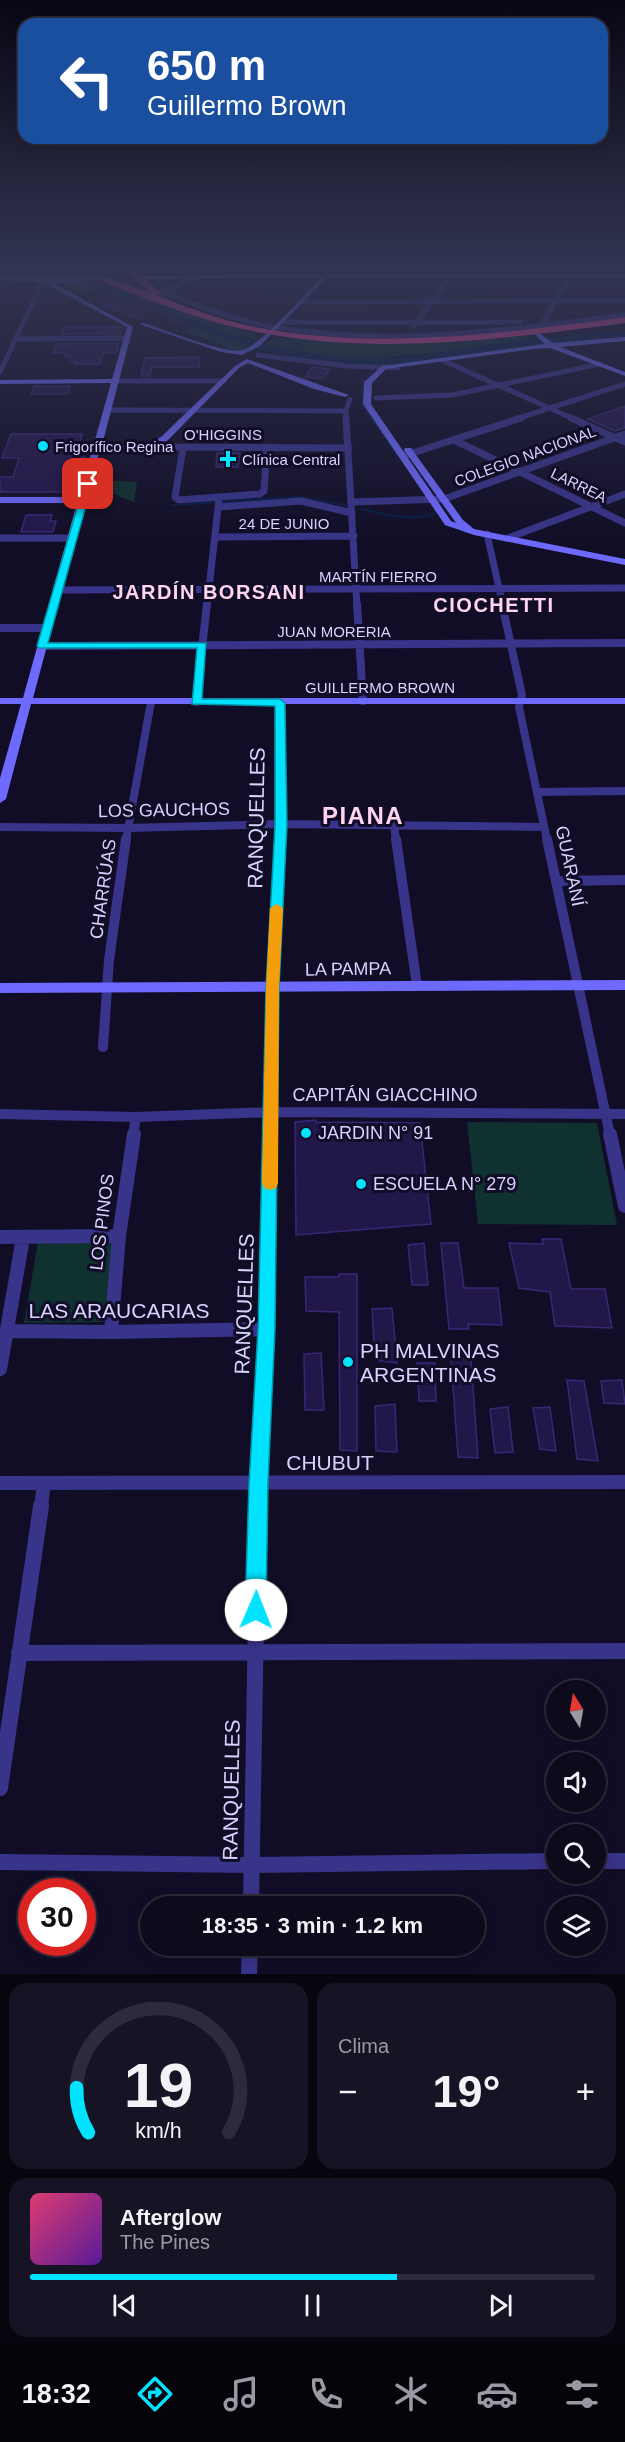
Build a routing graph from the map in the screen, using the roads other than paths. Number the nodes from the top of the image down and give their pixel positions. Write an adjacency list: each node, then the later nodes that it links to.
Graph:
1 (121, 362): 15 (street)
2 (235, 362): 16 (street)
3 (251, 362): 11 (street)
4 (263, 362): 11 (street)
5 (325, 362): 10 (street)
6 (440, 362): 10 (street)
7 (445, 362): 12 (street); 18 (street)
8 (596, 362): 9 (street)
9 (600, 364): 13 (street); 18 (street)
10 (382, 367): 12 (street); 21 (street)
11 (267, 368): 19 (street)
12 (398, 368): 21 (street)
13 (625, 374)
14 (0, 381): 15 (street)
15 (116, 381): 16 (street); 24 (street)
16 (224, 381): 25 (street)
17 (625, 384): 23 (street)
18 (498, 386): 21 (street); 23 (street)
19 (317, 387): 20 (street); 20 (street)
20 (349, 397): 21 (street); 22 (street)
21 (372, 398): 35 (street); 36 (street)
22 (344, 408): 25 (street); 33 (street)
23 (550, 409): 27 (street); 28 (street)
24 (108, 410): 25 (street); 31 (street)
25 (196, 410): 30 (street)
26 (625, 434): 27 (street, COLEGIO NACIONAL)
27 (615, 438): 29 (street); 37 (street, COLEGIO NACIONAL)
28 (456, 441): 35 (street); 37 (street, LARREA)
29 (625, 442)
30 (166, 443): 31 (street); 34 (street, O'HIGGINS)
31 (98, 447): 42 (street)
32 (267, 447): 33 (street, O'HIGGINS); 34 (street, O'HIGGINS); 46 (street)
33 (349, 447): 45 (street)
34 (183, 448): 46 (street)
35 (411, 454): 36 (street); 38 (street)
36 (402, 456): 39 (street)
37 (521, 472): 41 (street, COLEGIO NACIONAL); 47 (street, LARREA)
38 (431, 480): 39 (street); 41 (street)
39 (419, 481): 44 (street)
40 (625, 494): 47 (street)
41 (444, 499): 44 (street, COLEGIO NACIONAL); 50 (street)
42 (83, 500): 43 (street); 55 (street)
43 (0, 501)
44 (434, 501): 45 (street, COLEGIO NACIONAL); 50 (street)
45 (352, 502): 48 (street)
46 (219, 503): 48 (street); 53 (street)
47 (592, 507): 49 (street, LARREA); 56 (street)
48 (352, 513): 52 (street)
49 (625, 523)
50 (474, 532): 51 (street)
51 (487, 534): 56 (street); 60 (street, GUARANÍ)
52 (354, 536): 53 (street, 24 DE JUNIO); 59 (street)
53 (215, 537): 62 (street)
54 (0, 538): 55 (street)
55 (73, 538): 61 (street)
56 (508, 538): 57 (street)
57 (625, 562)
58 (625, 588): 60 (street, MARTÍN FIERRO)
59 (356, 589): 60 (street, MARTÍN FIERRO); 62 (street, MARTÍN FIERRO); 68 (street)
60 (500, 589): 66 (street, GUARANÍ)
61 (59, 590): 62 (street, MARTÍN FIERRO); 64 (street)
62 (209, 590): 67 (street)
63 (0, 628): 64 (street)
64 (48, 628): 69 (street)
65 (625, 643): 66 (street, JUAN MORERIA)
66 (511, 644): 68 (street, JUAN MORERIA); 73 (street, GUARANÍ)
67 (202, 645): 68 (street, JUAN MORERIA); 69 (street, JUAN MORERIA); 76 (street)
68 (361, 645): 72 (street)
69 (42, 646): 71 (street)
70 (0, 701): 71 (street, GUILLERMO BROWN)
71 (27, 701): 75 (street, GUILLERMO BROWN); 78 (street)
72 (363, 701): 73 (street, GUILLERMO BROWN); 77 (street, GUILLERMO BROWN)
73 (520, 701): 74 (street, GUILLERMO BROWN); 80 (street, GUARANÍ)
74 (625, 701)
75 (151, 702): 76 (street, GUILLERMO BROWN); 86 (street, CHARRÚAS)
76 (196, 702): 77 (street, GUILLERMO BROWN)
77 (280, 703): 82 (street, RANQUELLES)
78 (5, 761): 81 (street)
79 (625, 791): 80 (street)
80 (538, 792): 84 (street, GUARANÍ)
81 (0, 799)
82 (281, 825): 83 (street, LOS GAUCHOS); 86 (street, LOS GAUCHOS); 94 (street, RANQUELLES)
83 (394, 825): 84 (street, LOS GAUCHOS); 91 (street)
84 (544, 826): 88 (street, GUARANÍ)
85 (0, 827): 86 (street, LOS GAUCHOS)
86 (128, 828): 92 (street, CHARRÚAS)
87 (625, 880): 88 (street)
88 (556, 881): 89 (street, GUARANÍ)
89 (579, 985): 90 (street, LA PAMPA); 91 (street, LA PAMPA); 98 (street, GUARANÍ)
90 (625, 985)
91 (417, 986): 94 (street, LA PAMPA)
92 (105, 987): 93 (street, LA PAMPA); 94 (street, LA PAMPA); 95 (street, CHARRÚAS)
93 (0, 988)
94 (273, 988): 96 (street, RANQUELLES)
95 (103, 1047)
96 (272, 1112): 98 (street, CAPITÁN GIACCHINO); 100 (street, CAPITÁN GIACCHINO); 105 (street, RANQUELLES)
97 (0, 1114): 100 (street, CAPITÁN GIACCHINO)
98 (606, 1114): 99 (street, CAPITÁN GIACCHINO); 101 (street, GUARANÍ)
99 (625, 1114)
100 (136, 1116): 102 (street, LOS PINOS)
101 (625, 1206)
102 (118, 1236): 104 (street); 107 (street, LOS PINOS)
103 (0, 1237): 104 (street)
104 (23, 1238): 106 (street)
105 (266, 1329): 107 (street, LAS ARAUCARIAS); 112 (street, RANQUELLES)
106 (7, 1331): 107 (street, LAS ARAUCARIAS); 108 (street)
107 (111, 1332)
108 (0, 1369)
109 (0, 1482): 111 (street, CHUBUT)
110 (625, 1482): 112 (street, CHUBUT)
111 (44, 1483): 112 (street, CHUBUT); 115 (street)
112 (258, 1483): 114 (street, RANQUELLES)
113 (625, 1651): 114 (street)
114 (255, 1652): 115 (street); 121 (street, RANQUELLES)
115 (19, 1653): 116 (street)
116 (0, 1788)
117 (546, 1861): 121 (street)
118 (606, 1861): 119 (street)
119 (625, 1861)
120 (0, 1862): 121 (street)
121 (252, 1865): 122 (street, RANQUELLES)
122 (251, 1896)
123 (250, 1956): 124 (street)
124 (249, 1974)

